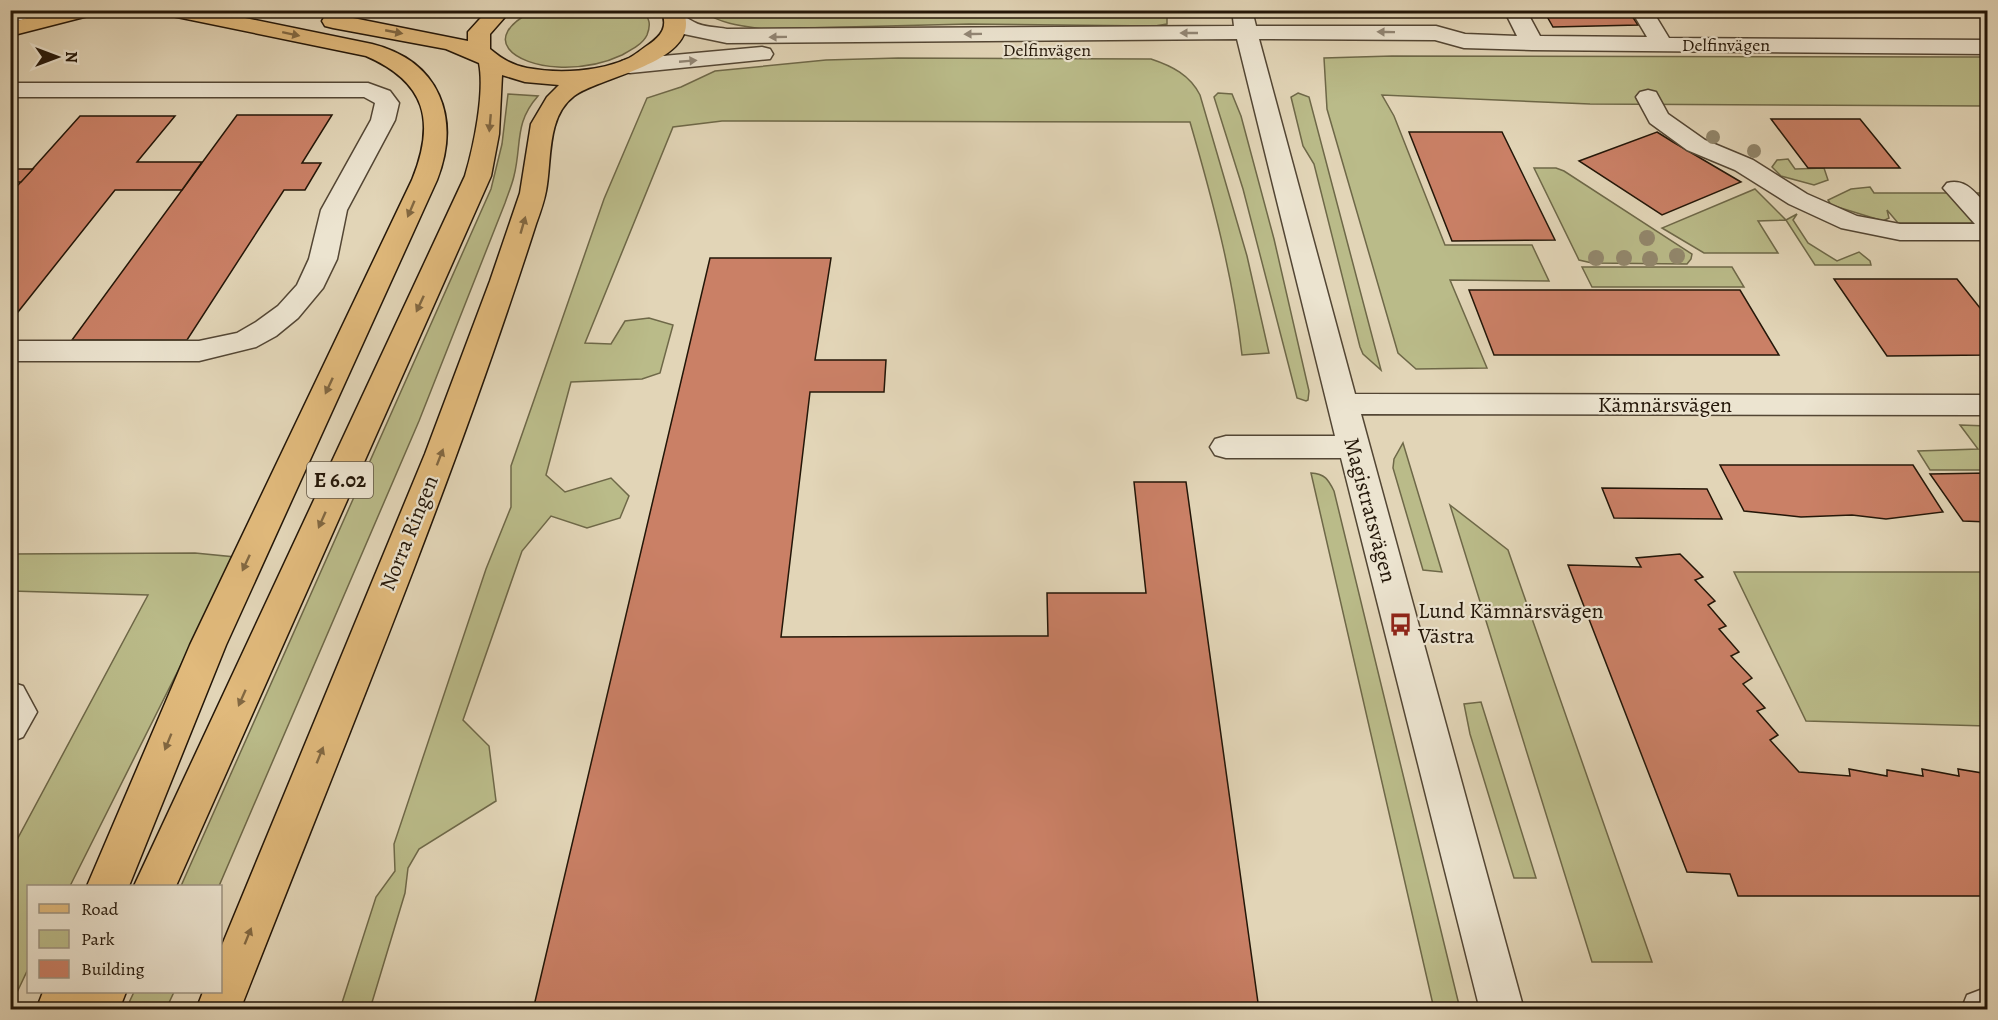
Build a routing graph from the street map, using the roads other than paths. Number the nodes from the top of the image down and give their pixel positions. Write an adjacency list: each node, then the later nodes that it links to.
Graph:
1 (33, 10): 10 (street)
2 (84, 10): 11 (main road)
3 (172, 10): 30 (main road, one-way to 30)
4 (275, 10): 16 (main road, Norra Ringen, one-way to 16)
5 (501, 10): 16 (main road)
6 (1242, 10): 12 (street, Magistratsvägen)
7 (1515, 10): 13 (street)
8 (1641, 10): 14 (street)
9 (674, 14): 12 (street, Delfinvägen, one-way to 9); 17 (main road, Norra Ringen)
10 (10, 17)
11 (10, 30)
12 (1249, 41): 13 (street, Delfinvägen); 17 (street, Delfinvägen, one-way to 12); 24 (street, Magistratsvägen)
13 (1532, 43): 14 (street, Delfinvägen)
14 (1663, 45): 15 (street, Delfinvägen)
15 (1988, 47)
16 (487, 61): 17 (main road, Norra Ringen); 31 (main road, E 6.02, one-way to 31)
17 (616, 71): 36 (main road, Norra Ringen, one-way to 17)
18 (10, 90): 23 (street)
19 (1648, 97): 22 (street)
20 (1956, 188): 21 (street)
21 (1988, 222)
22 (1988, 232)
23 (10, 351)
24 (1342, 404): 25 (street, Kämnärsvägen); 27 (street, Magistratsvägen)
25 (1988, 405)
26 (1226, 447): 27 (street)
27 (1354, 447): 37 (street, Magistratsvägen)
28 (10, 697): 29 (street)
29 (10, 726)
30 (108, 885)
31 (155, 885)
32 (65, 993): 34 (main road)
33 (104, 993): 35 (main road)
34 (58, 1010)
35 (96, 1010)
36 (218, 1010)
37 (1502, 1010)
38 (1983, 1010): 39 (street)
39 (1988, 1010)

